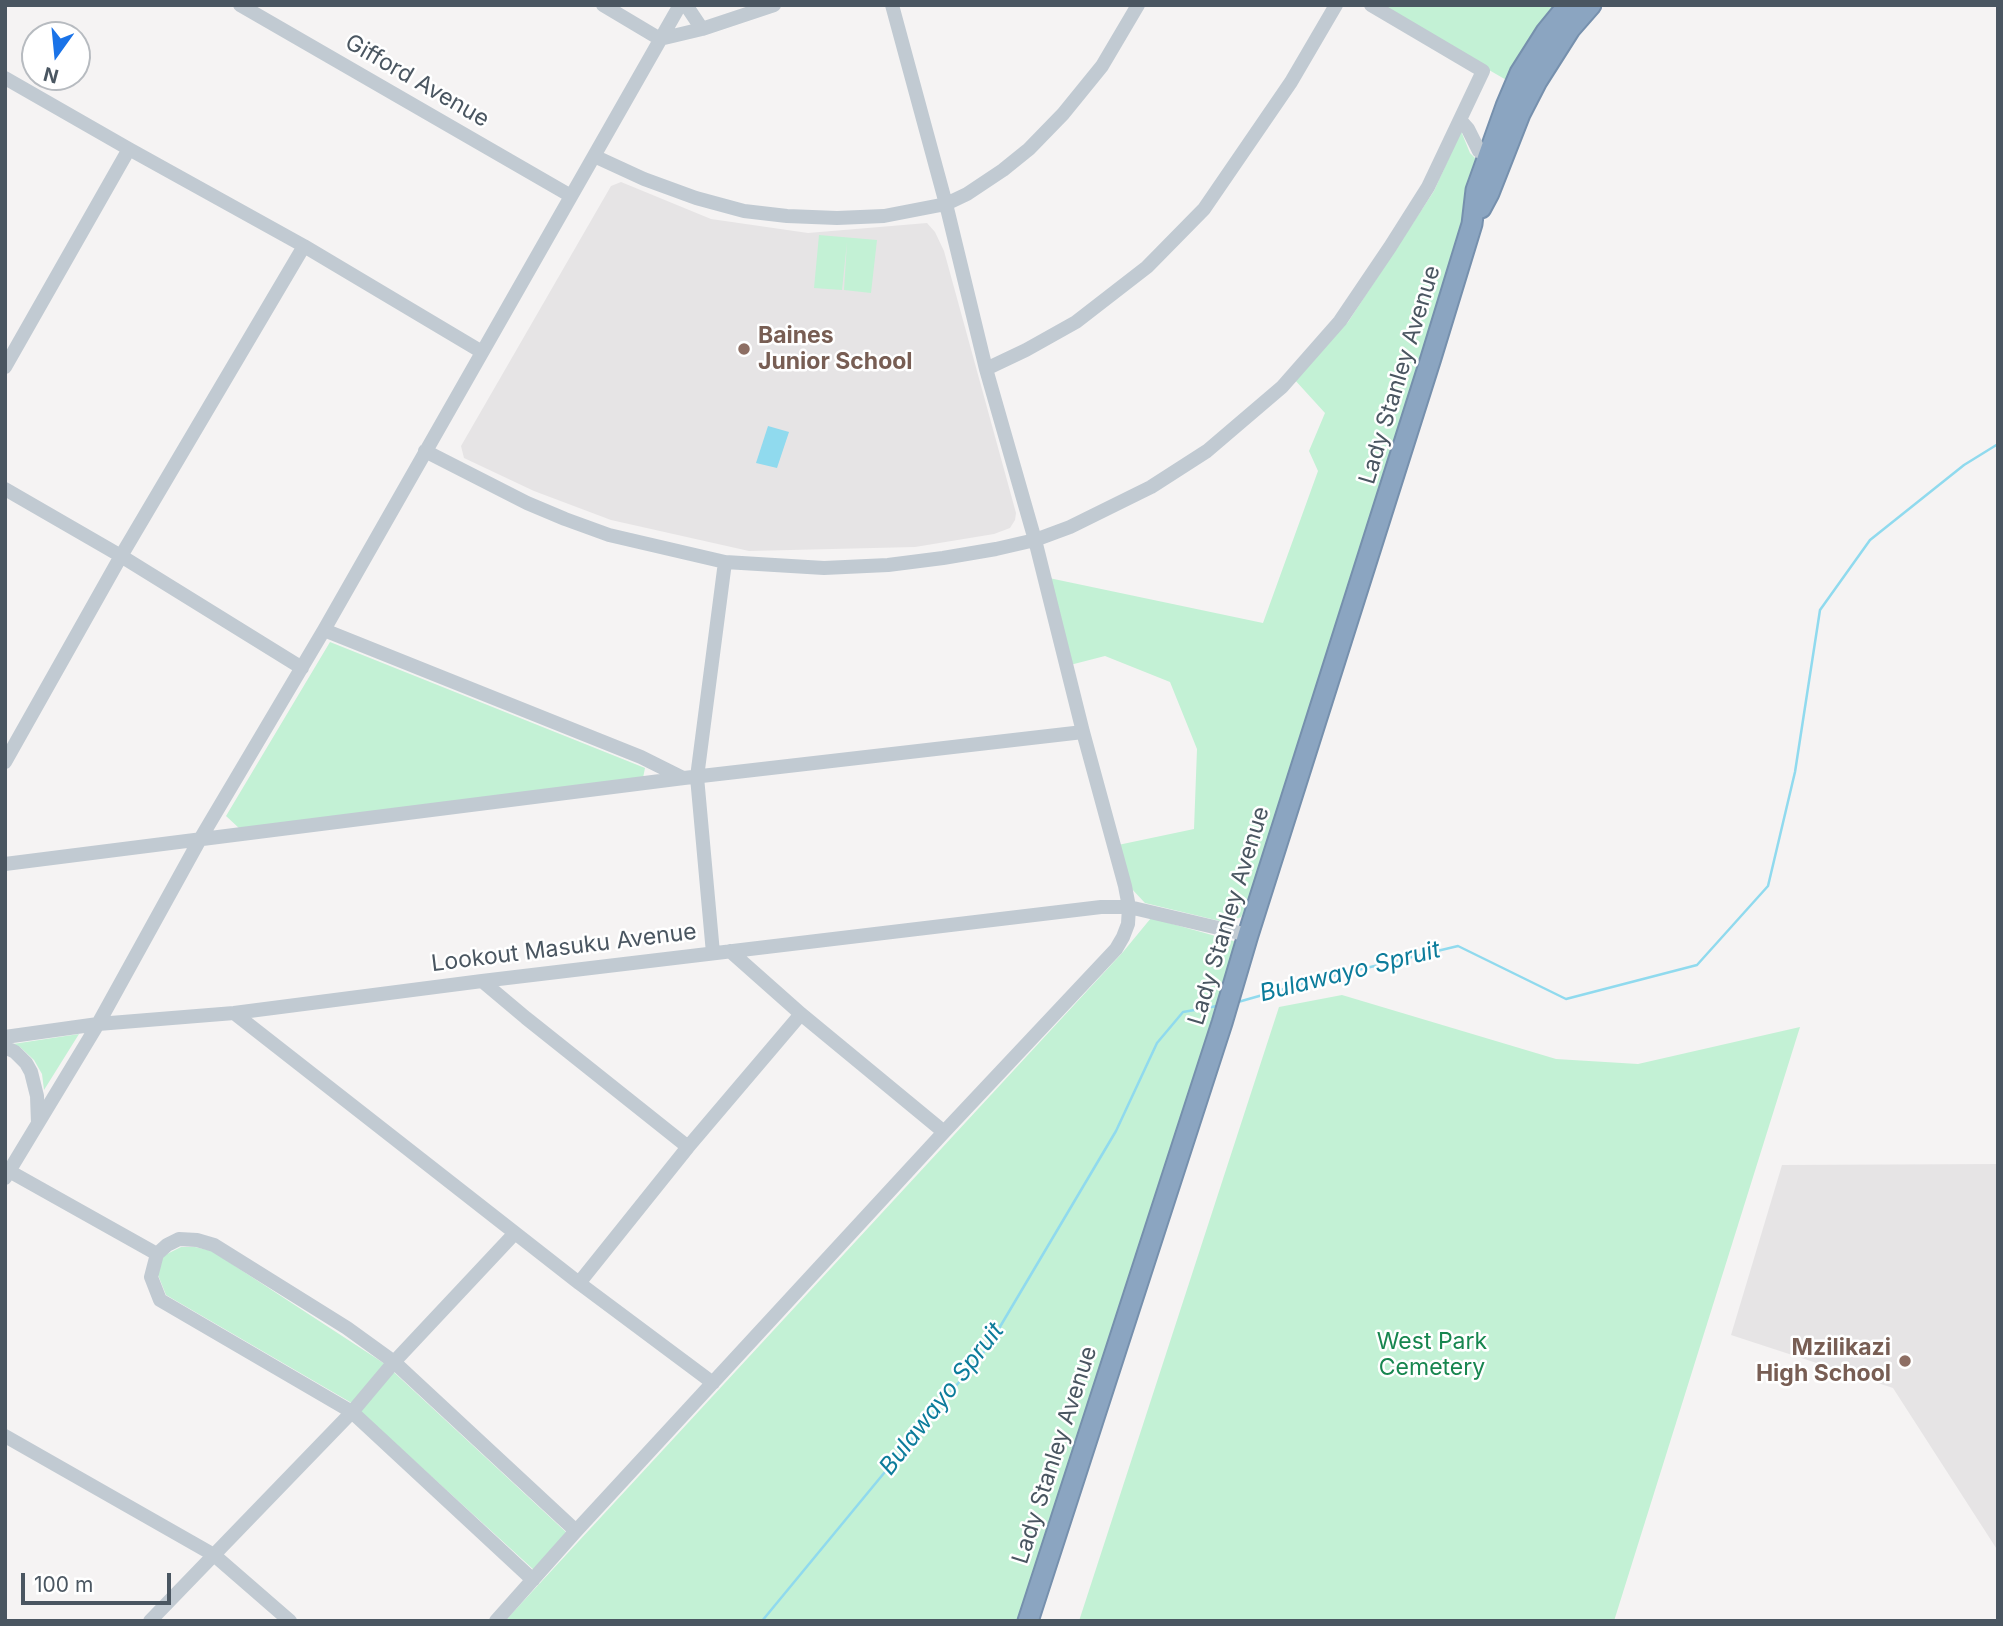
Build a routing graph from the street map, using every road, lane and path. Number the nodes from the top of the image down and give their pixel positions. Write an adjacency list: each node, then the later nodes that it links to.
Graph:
1 (240, 5): 19 (street, Gifford Avenue)
2 (603, 5): 13 (street)
3 (680, 5): 13 (street)
4 (686, 5): 12 (street)
5 (774, 5): 12 (street)
6 (892, 5): 20 (street)
7 (1138, 5): 20 (street)
8 (1336, 5): 24 (street)
9 (1371, 5): 15 (street)
10 (1568, 5): 18 (highway, Lady Stanley Avenue)
11 (1591, 5): 18 (highway, Lady Stanley Avenue)
12 (702, 29): 13 (street)
13 (660, 39): 17 (street)
14 (5, 78): 16 (street)
15 (1460, 120): 18 (street); 27 (street)
16 (129, 149): 21 (street); 23 (street)
17 (594, 156): 19 (street); 20 (street)
18 (1495, 159): 38 (highway, Lady Stanley Avenue)
19 (571, 197): 22 (street)
20 (946, 204): 24 (street)
21 (304, 246): 22 (street); 28 (street)
22 (482, 352): 25 (street)
23 (5, 367)
24 (986, 369): 27 (street)
25 (425, 451): 29 (street); 30 (street)
26 (5, 489): 28 (street)
27 (1035, 540): 29 (street); 32 (street)
28 (121, 556): 31 (street); 33 (street)
29 (724, 562): 34 (street)
30 (324, 630): 31 (street); 34 (street)
31 (302, 668): 35 (street)
32 (1083, 732): 34 (street); 37 (street)
33 (5, 762)
34 (690, 778): 35 (street); 40 (street)
35 (199, 841): 36 (street); 44 (street)
36 (5, 864)
37 (1129, 906): 38 (street, Lookout Masuku Avenue); 39 (street, Lookout Masuku Avenue); 48 (street)
38 (1248, 935): 64 (highway, Lady Stanley Avenue)
39 (730, 951): 40 (street, Lookout Masuku Avenue); 43 (street)
40 (713, 953): 41 (street, Lookout Masuku Avenue)
41 (482, 981): 42 (street, Lookout Masuku Avenue); 49 (street)
42 (234, 1013): 44 (street, Lookout Masuku Avenue); 51 (street)
43 (802, 1014): 48 (street); 49 (street)
44 (98, 1024): 45 (street, Lookout Masuku Avenue); 47 (street)
45 (5, 1037)
46 (5, 1047): 47 (street)
47 (38, 1124): 50 (street)
48 (944, 1132): 55 (street)
49 (688, 1147): 53 (street)
50 (7, 1175): 52 (street)
51 (515, 1233): 53 (street); 54 (street)
52 (157, 1254): 54 (street); 56 (street)
53 (579, 1283): 55 (street)
54 (394, 1362): 56 (street); 58 (street)
55 (713, 1383): 58 (street)
56 (352, 1412): 59 (street); 60 (street)
57 (5, 1436): 59 (street)
58 (576, 1531): 60 (street)
59 (214, 1555): 61 (street); 62 (street)
60 (533, 1580): 63 (street)
61 (150, 1621)
62 (290, 1621)
63 (496, 1621)
64 (1028, 1621)

